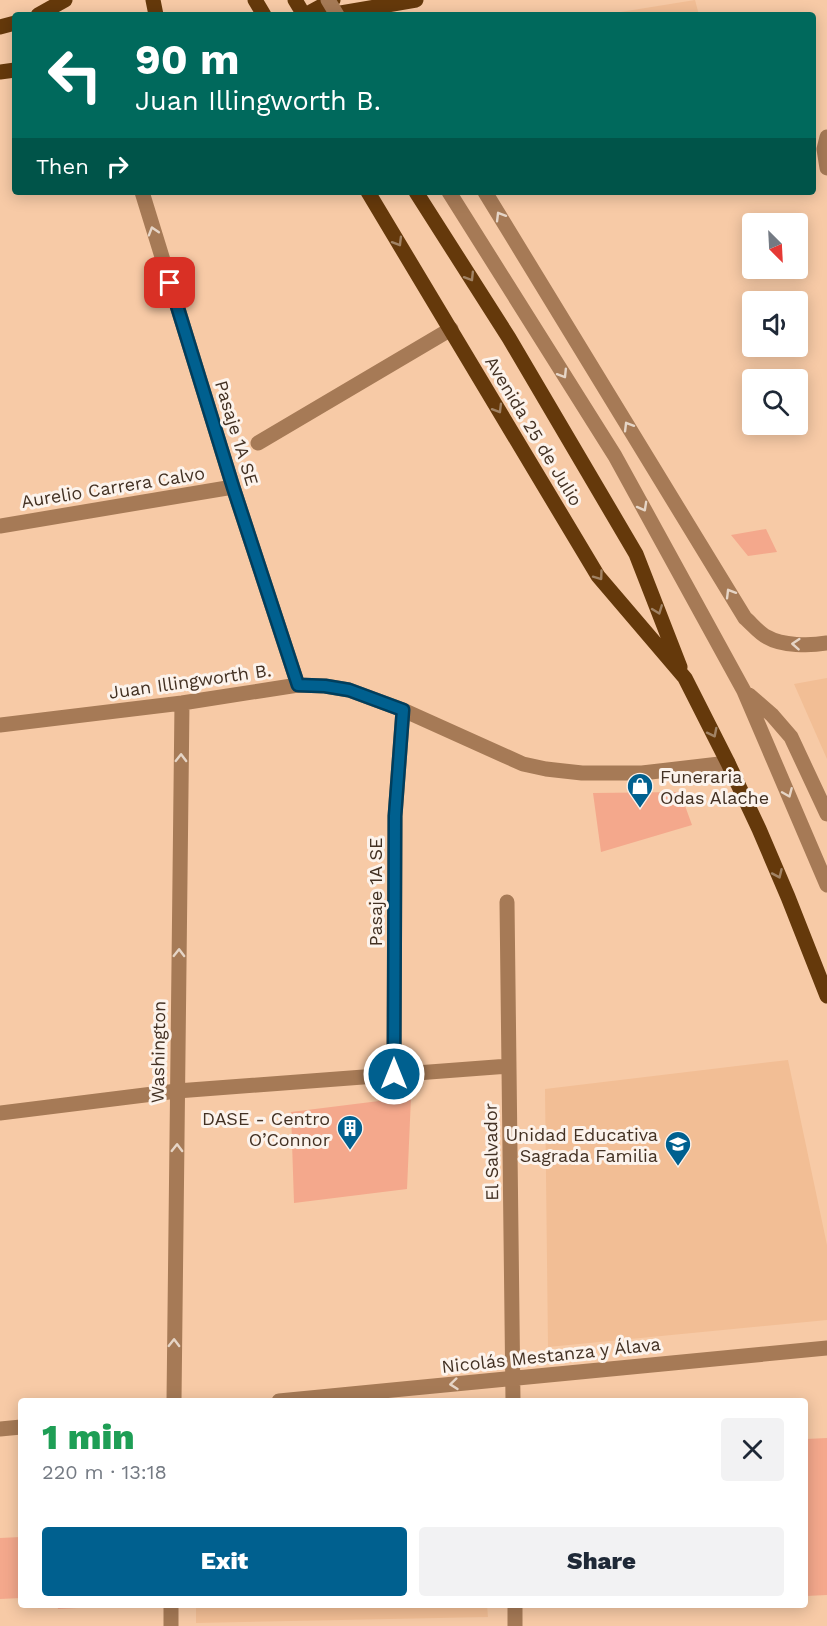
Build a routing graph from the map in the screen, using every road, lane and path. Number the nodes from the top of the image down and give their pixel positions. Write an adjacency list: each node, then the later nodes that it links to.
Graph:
1 (333, 0): 6 (main road)
2 (416, 0): 4 (main road)
3 (61, 2): 5 (main road)
4 (372, 7): 7 (main road)
5 (43, 12)
6 (311, 12)
7 (345, 12)
8 (827, 137): 9 (street)
9 (827, 168)
10 (143, 195): 17 (street, Pasaje 1A SE, one-way to 10)
11 (370, 195): 15 (main road, Avenida 25 de Julio, one-way to 15)
12 (418, 195): 20 (main road, Avenida 25 de Julio, one-way to 20)
13 (450, 195): 22 (street, one-way to 22)
14 (487, 195): 19 (street, one-way to 14)
15 (451, 329): 16 (street); 20 (main road, Avenida 25 de Julio, one-way to 20)
16 (258, 443)
17 (233, 487): 18 (street, Aurelio Carrera Calvo); 21 (street, Pasaje 1A SE)
18 (0, 526)
19 (827, 643)
20 (685, 678): 26 (main road, Avenida 25 de Julio, one-way to 26)
21 (298, 685): 23 (street, Juan Illingworth B.); 24 (street, Juan Illingworth B.)
22 (744, 691): 27 (street); 28 (street, one-way to 28)
23 (182, 703): 25 (street, Juan Illingworth B.); 33 (street, Washington, one-way to 23)
24 (403, 710): 26 (street, Juan Illingworth B.); 32 (street, Pasaje 1A SE)
25 (0, 725)
26 (728, 763): 30 (main road, Avenida 25 de Julio, one-way to 30)
27 (827, 814)
28 (827, 885)
29 (507, 902): 31 (street, El Salvador)
30 (827, 996)
31 (509, 1066): 32 (street); 36 (street, El Salvador)
32 (394, 1074): 33 (street)
33 (177, 1091): 34 (street); 37 (street, Washington, one-way to 33)
34 (0, 1113)
35 (827, 1348): 36 (street, Nicolás Mestanza y Álava)
36 (513, 1378): 38 (street, Nicolás Mestanza y Álava, one-way to 38); 39 (street, El Salvador)
37 (174, 1398)
38 (310, 1398)
39 (513, 1398)
40 (18, 1427): 41 (street)
41 (0, 1430)
42 (171, 1608): 44 (street)
43 (515, 1608): 45 (street)
44 (171, 1626)
45 (515, 1626)

